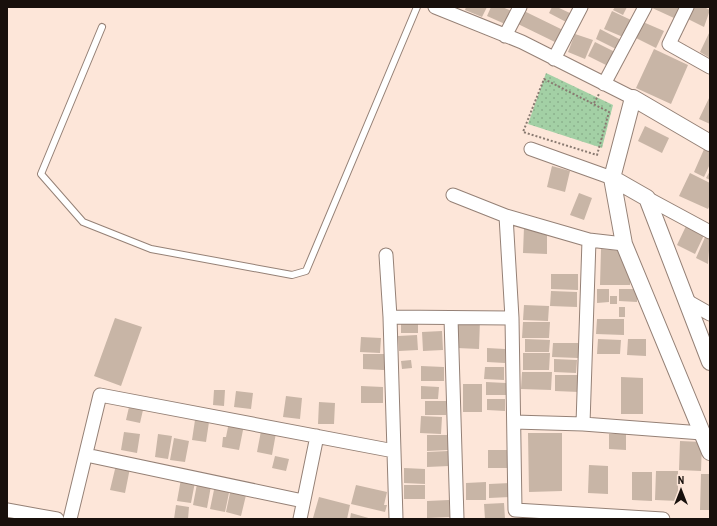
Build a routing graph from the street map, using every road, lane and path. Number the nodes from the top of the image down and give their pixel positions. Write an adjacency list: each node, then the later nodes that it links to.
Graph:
1 (417, 7): 8 (lane)
2 (435, 7): 7 (street)
3 (520, 7): 9 (street)
4 (581, 7): 10 (street)
5 (645, 7): 12 (street)
6 (687, 7): 11 (street)
7 (460, 12): 9 (street)
8 (102, 27)
9 (505, 36): 10 (street)
10 (554, 59): 12 (street)
11 (710, 67)
12 (604, 84): 13 (street)
13 (633, 98): 15 (street); 17 (street)
14 (594, 103): 14 (path)
15 (710, 143)
16 (531, 148): 17 (street)
17 (612, 178): 19 (street); 23 (street)
18 (453, 195): 20 (street)
19 (647, 198): 21 (street); 25 (street)
20 (506, 216): 22 (street); 29 (street)
21 (710, 232)
22 (589, 240): 23 (street); 32 (street)
23 (624, 244): 33 (street)
24 (386, 255): 27 (street)
25 (686, 301): 26 (street); 30 (street)
26 (710, 314)
27 (390, 317): 28 (street); 35 (street)
28 (451, 318): 29 (street); 45 (street)
29 (512, 318): 31 (street)
30 (710, 362)
31 (514, 422): 32 (street); 40 (street)
32 (583, 424): 33 (street)
33 (702, 433): 36 (street)
34 (317, 436): 35 (street); 37 (street); 38 (street)
35 (394, 451): 44 (street)
36 (710, 452)
37 (86, 456): 38 (street); 42 (street)
38 (303, 501): 43 (street)
39 (7, 510): 41 (street)
40 (515, 514): 46 (street)
41 (58, 519)
42 (70, 519)
43 (300, 519)
44 (396, 519)
45 (457, 519)
46 (664, 519)

